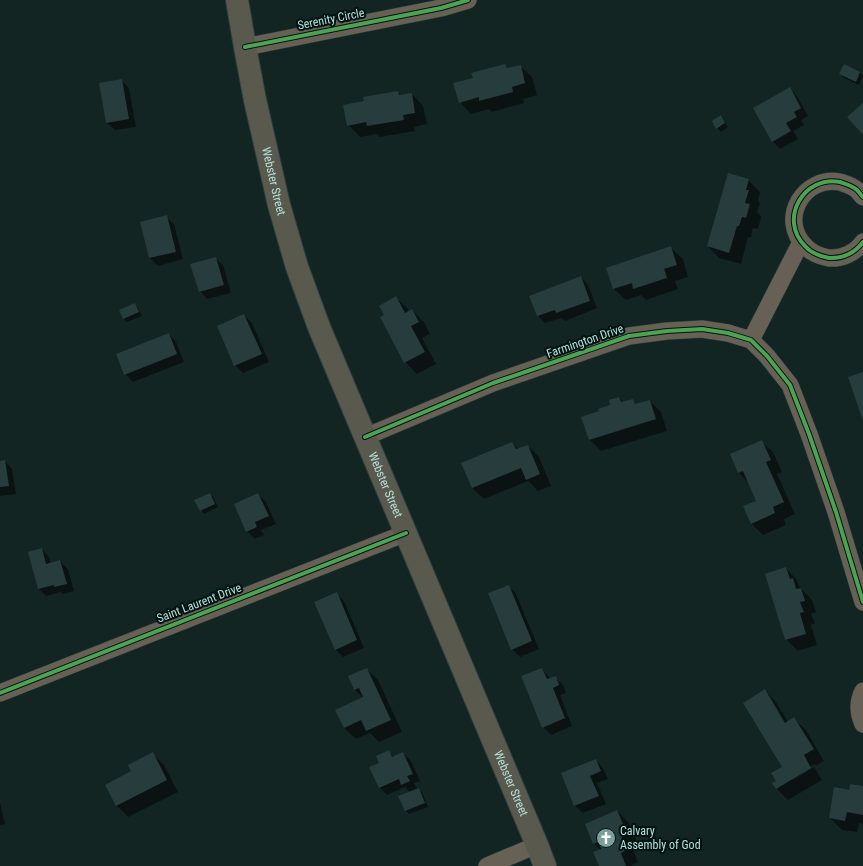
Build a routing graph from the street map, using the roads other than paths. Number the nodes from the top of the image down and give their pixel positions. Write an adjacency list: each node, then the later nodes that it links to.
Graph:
1 (237, 0): 3 (main road, Webster Street)
2 (468, 0): 3 (street, Serenity Circle)
3 (245, 47): 8 (main road, Webster Street)
4 (863, 197): 5 (street)
5 (800, 242): 6 (street); 7 (street)
6 (863, 242)
7 (751, 340): 8 (street, Farmington Drive); 10 (street, Farmington Drive)
8 (365, 437): 9 (main road, Webster Street)
9 (406, 533): 12 (street, Saint Laurent Drive); 14 (main road, Webster Street)
10 (863, 602)
11 (863, 691): 13 (street)
12 (0, 693)
13 (863, 724)
14 (537, 845): 15 (street); 16 (main road, Webster Street)
15 (487, 866)
16 (546, 866)

